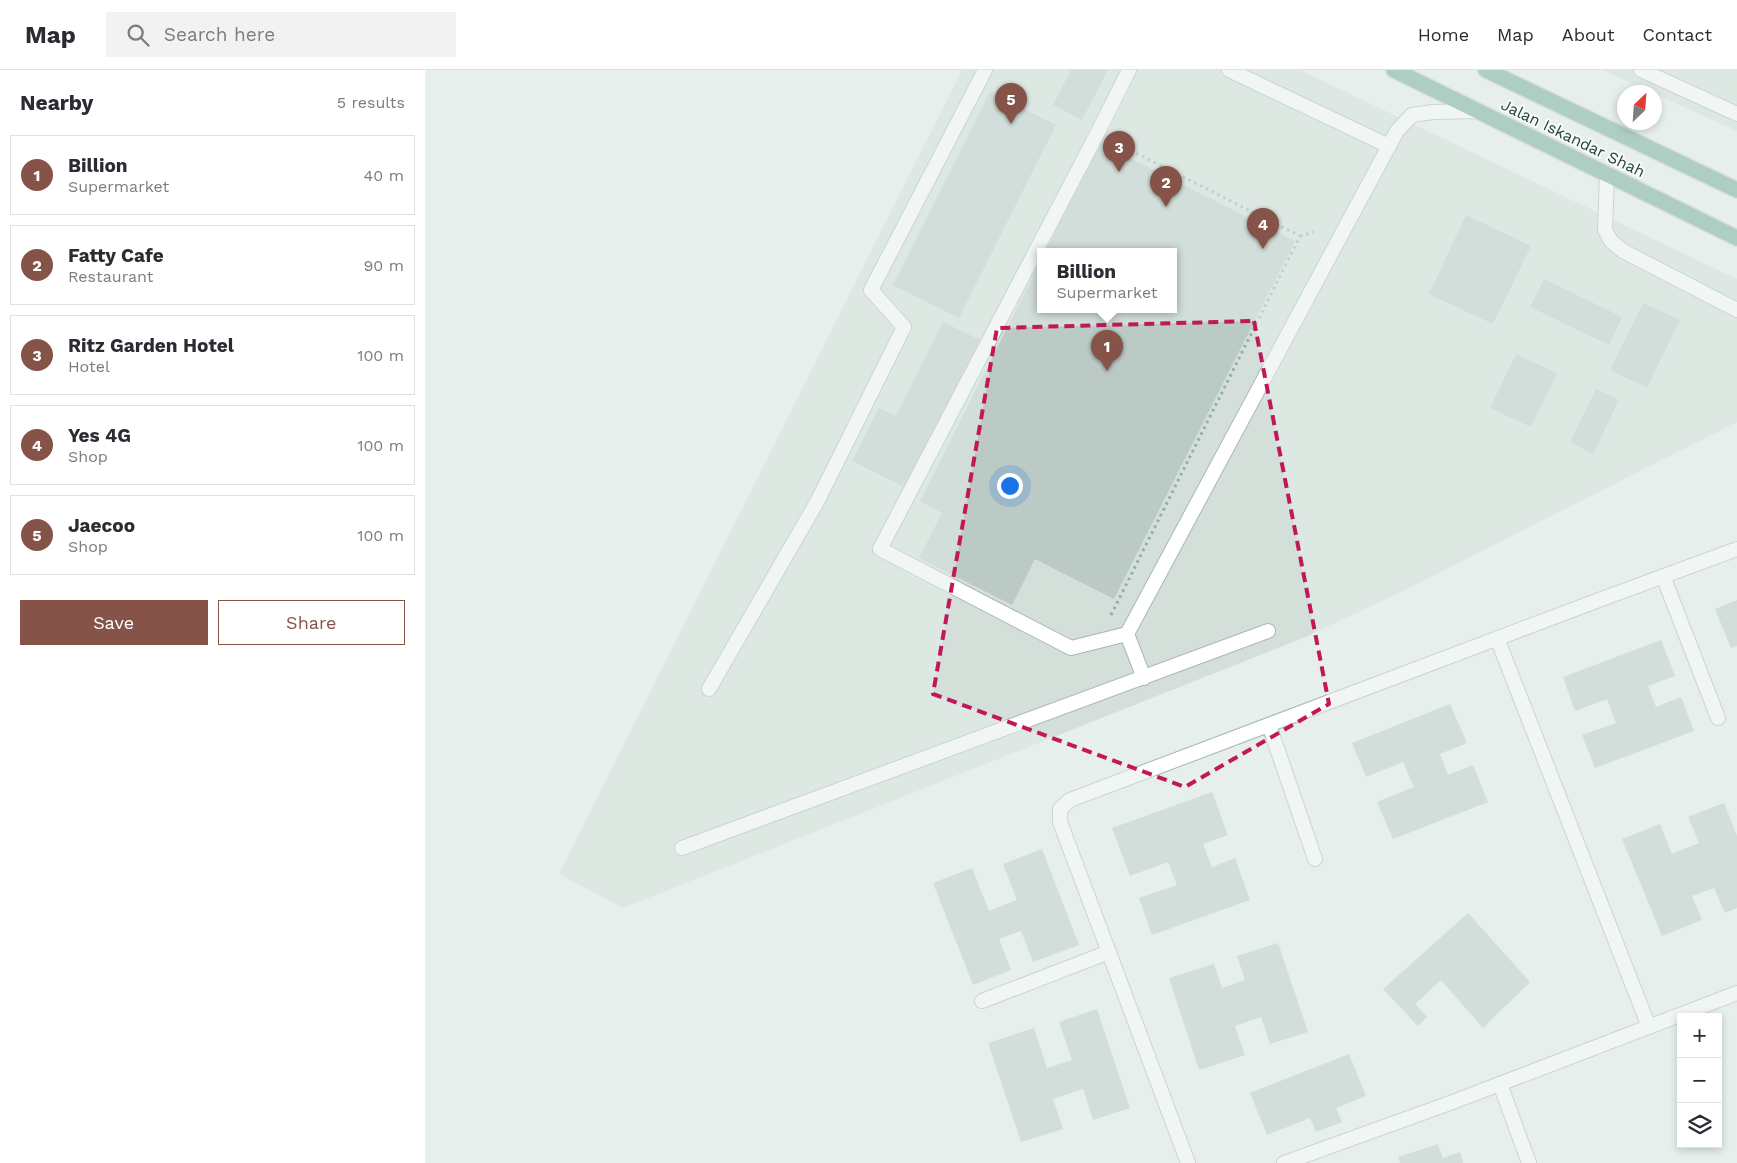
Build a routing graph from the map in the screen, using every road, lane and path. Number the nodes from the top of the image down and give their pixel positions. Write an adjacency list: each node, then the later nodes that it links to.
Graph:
1 (985, 70): 26 (lane)
2 (1229, 70): 10 (lane)
3 (1394, 70): 7 (main road, Jalan Iskandar Shah)
4 (1486, 70): 12 (main road, Jalan Iskandar Shah)
5 (1641, 70): 8 (lane)
6 (1127, 75): 9 (lane)
7 (1480, 111): 10 (lane); 11 (main road, Jalan Iskandar Shah)
8 (1737, 114)
9 (1097, 134): 14 (path); 16 (lane)
10 (1389, 146): 23 (lane)
11 (1607, 174): 15 (main road, Jalan Iskandar Shah); 18 (lane)
12 (1737, 190)
13 (1314, 232): 14 (path)
14 (1300, 236): 21 (path)
15 (1737, 238)
16 (1037, 248)
17 (1037, 249): 23 (lane)
18 (1737, 310)
19 (1737, 549): 20 (lane)
20 (1663, 576): 24 (lane); 27 (lane)
21 (1111, 614)
22 (1268, 631): 25 (lane)
23 (1127, 634): 25 (lane)
24 (1497, 638): 28 (lane); 34 (lane)
25 (1143, 678): 29 (lane)
26 (709, 689)
27 (1718, 718)
28 (1269, 725): 30 (lane); 31 (lane)
29 (682, 848)
30 (1315, 859)
31 (1109, 952): 33 (lane); 37 (lane)
32 (1737, 993): 34 (lane)
33 (982, 1000)
34 (1649, 1027): 35 (lane)
35 (1501, 1084): 36 (lane); 39 (lane)
36 (1305, 1159): 38 (lane)
37 (1188, 1163)
38 (1284, 1163)
39 (1529, 1163)

